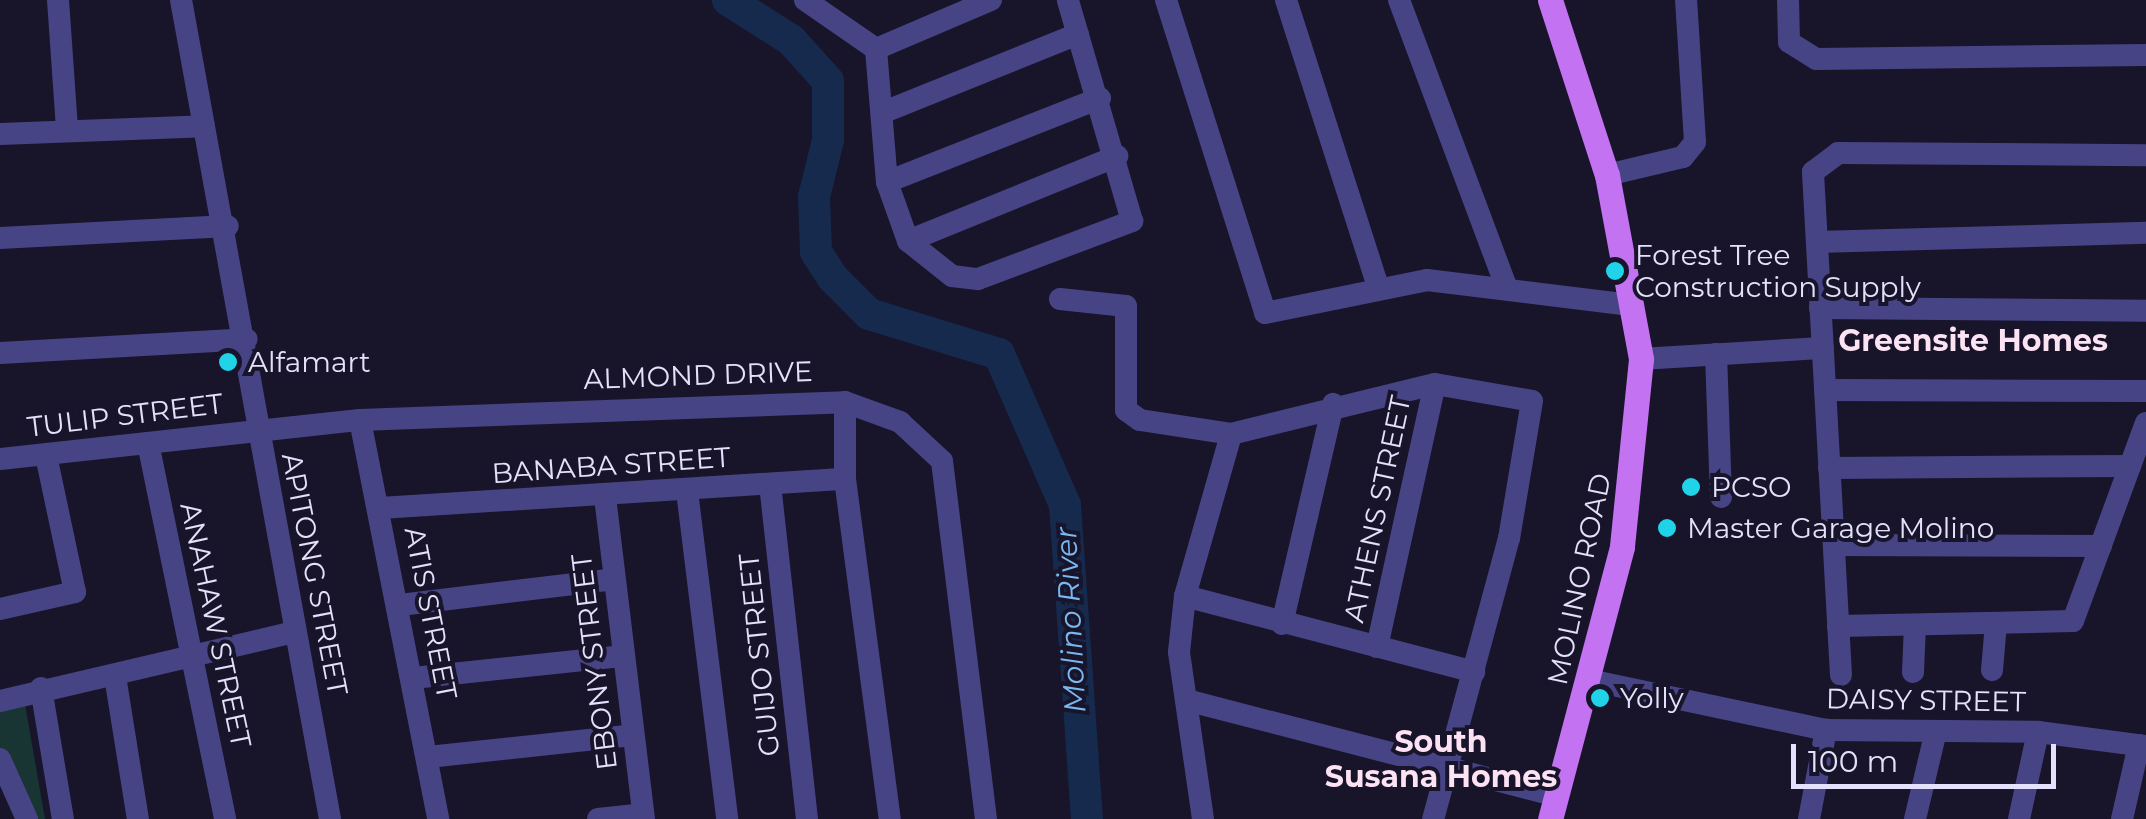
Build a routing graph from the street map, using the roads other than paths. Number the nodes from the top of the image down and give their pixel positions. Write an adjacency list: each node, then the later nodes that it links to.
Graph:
1 (58, 0): 18 (street)
2 (180, 0): 17 (street, APITONG STREET)
3 (808, 0): 13 (street)
4 (991, 0): 13 (street)
5 (1068, 0): 12 (street)
6 (1166, 0): 29 (street)
7 (1286, 0): 29 (street)
8 (1399, 0): 30 (street)
9 (1550, 0): 22 (main road, MOLINO ROAD)
10 (1686, 0): 22 (street)
11 (1788, 0): 14 (street)
12 (1078, 34): 15 (street); 16 (street)
13 (876, 49): 16 (street)
14 (2146, 54)
15 (1100, 98): 21 (street); 23 (street)
16 (884, 112): 23 (street)
17 (204, 126): 18 (street); 24 (street, APITONG STREET)
18 (68, 130): 19 (street)
19 (0, 134)
20 (2146, 155): 28 (street)
21 (1117, 156): 27 (street); 27 (street)
22 (1607, 175): 32 (main road, MOLINO ROAD)
23 (888, 182): 27 (street)
24 (228, 226): 26 (street); 35 (street, APITONG STREET)
25 (2146, 234): 28 (street)
26 (0, 238)
27 (908, 241)
28 (1817, 242): 33 (street)
29 (1377, 284): 30 (street)
30 (1506, 286): 32 (street)
31 (1060, 300): 48 (street)
32 (1632, 305): 39 (main road, MOLINO ROAD)
33 (1820, 308): 34 (street); 36 (street)
34 (2146, 312)
35 (248, 338): 37 (street); 47 (street, APITONG STREET)
36 (1822, 348): 38 (street); 41 (street)
37 (0, 353)
38 (1716, 354): 39 (street); 57 (street)
39 (1641, 359): 80 (main road, MOLINO ROAD)
40 (1435, 384): 44 (street); 71 (street, ATHENS STREET); 75 (street)
41 (1825, 390): 42 (street); 53 (street)
42 (2146, 391)
43 (846, 402): 45 (street, ALMOND DRIVE); 54 (street); 104 (street, ALMOND DRIVE)
44 (1333, 404): 48 (street); 67 (street)
45 (360, 420): 47 (street, ALMOND DRIVE); 59 (street, ATIS STREET)
46 (2146, 423): 52 (street)
47 (257, 430): 49 (street, TULIP STREET); 70 (street, APITONG STREET)
48 (1231, 434): 63 (street)
49 (148, 442): 50 (street, TULIP STREET); 73 (street, ANAHAW STREET)
50 (46, 455): 51 (street, TULIP STREET); 65 (street)
51 (0, 459)
52 (2130, 466): 53 (street); 61 (street)
53 (1830, 468): 60 (street)
54 (845, 479): 55 (street, BANABA STREET); 103 (street)
55 (770, 484): 56 (street, BANABA STREET); 102 (street, GUIJO STREET)
56 (687, 491): 58 (street, BANABA STREET); 101 (street)
57 (1722, 496)
58 (605, 497): 59 (street, BANABA STREET); 62 (street, EBONY STREET)
59 (380, 508): 64 (street, ATIS STREET)
60 (1834, 545): 61 (street); 69 (street)
61 (2101, 546): 66 (street)
62 (614, 579): 64 (street); 72 (street, EBONY STREET)
63 (1185, 596): 67 (street); 82 (street)
64 (400, 606): 79 (street, ATIS STREET)
65 (0, 609)
66 (1996, 623): 68 (street); 74 (street)
67 (1282, 624): 71 (street)
68 (1915, 624): 69 (street); 76 (street)
69 (1838, 626): 77 (street)
70 (295, 632): 73 (street); 98 (street, APITONG STREET)
71 (1377, 647): 75 (street)
72 (624, 656): 79 (street); 87 (street, EBONY STREET)
73 (192, 659): 78 (street); 97 (street, ANAHAW STREET)
74 (1992, 670)
75 (1474, 672): 91 (street)
76 (1913, 672)
77 (1841, 675)
78 (115, 676): 81 (street); 96 (street)
79 (413, 678): 89 (street, ATIS STREET)
80 (1589, 680): 84 (street, DAISY STREET); 92 (main road, MOLINO ROAD)
81 (41, 688): 83 (street); 95 (street)
82 (1186, 700): 91 (street); 105 (street)
83 (0, 701)
84 (1826, 730): 85 (street, DAISY STREET); 107 (street)
85 (1936, 732): 86 (street, DAISY STREET); 108 (street)
86 (2038, 732): 88 (street, DAISY STREET); 109 (street)
87 (634, 736): 89 (street); 93 (street, EBONY STREET)
88 (2142, 745): 110 (street)
89 (428, 757): 99 (street, ATIS STREET)
90 (0, 759): 94 (street)
91 (1448, 768): 92 (street); 106 (street)
92 (1554, 808)
93 (643, 817): 100 (street)
94 (28, 819)
95 (63, 819)
96 (138, 819)
97 (225, 819)
98 (330, 819)
99 (438, 819)
100 (598, 819)
101 (727, 819)
102 (807, 819)
103 (890, 819)
104 (986, 819)
105 (1203, 819)
106 (1433, 819)
107 (1809, 819)
108 (1914, 819)
109 (2019, 819)
110 (2122, 819)

